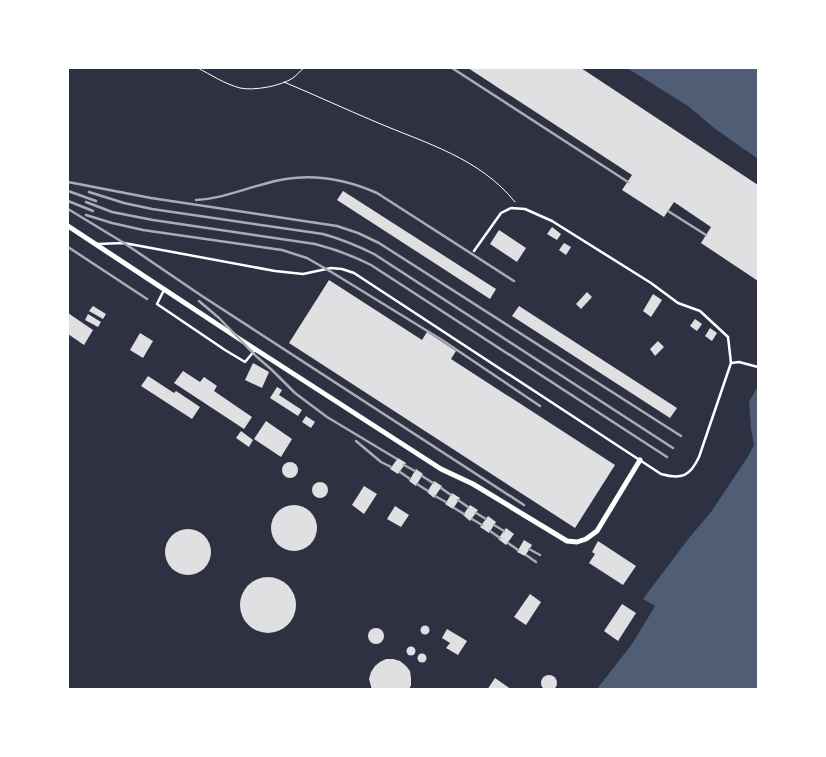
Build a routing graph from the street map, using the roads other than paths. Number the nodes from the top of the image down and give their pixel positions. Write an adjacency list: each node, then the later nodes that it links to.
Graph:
1 (68, 226): 2 (street)
2 (95, 244): 4 (street); 8 (lane)
3 (474, 252): 6 (lane)
4 (164, 290): 5 (street); 5 (lane)
5 (256, 350): 8 (street)
6 (730, 363): 7 (lane); 8 (lane)
7 (758, 367)
8 (640, 460)

